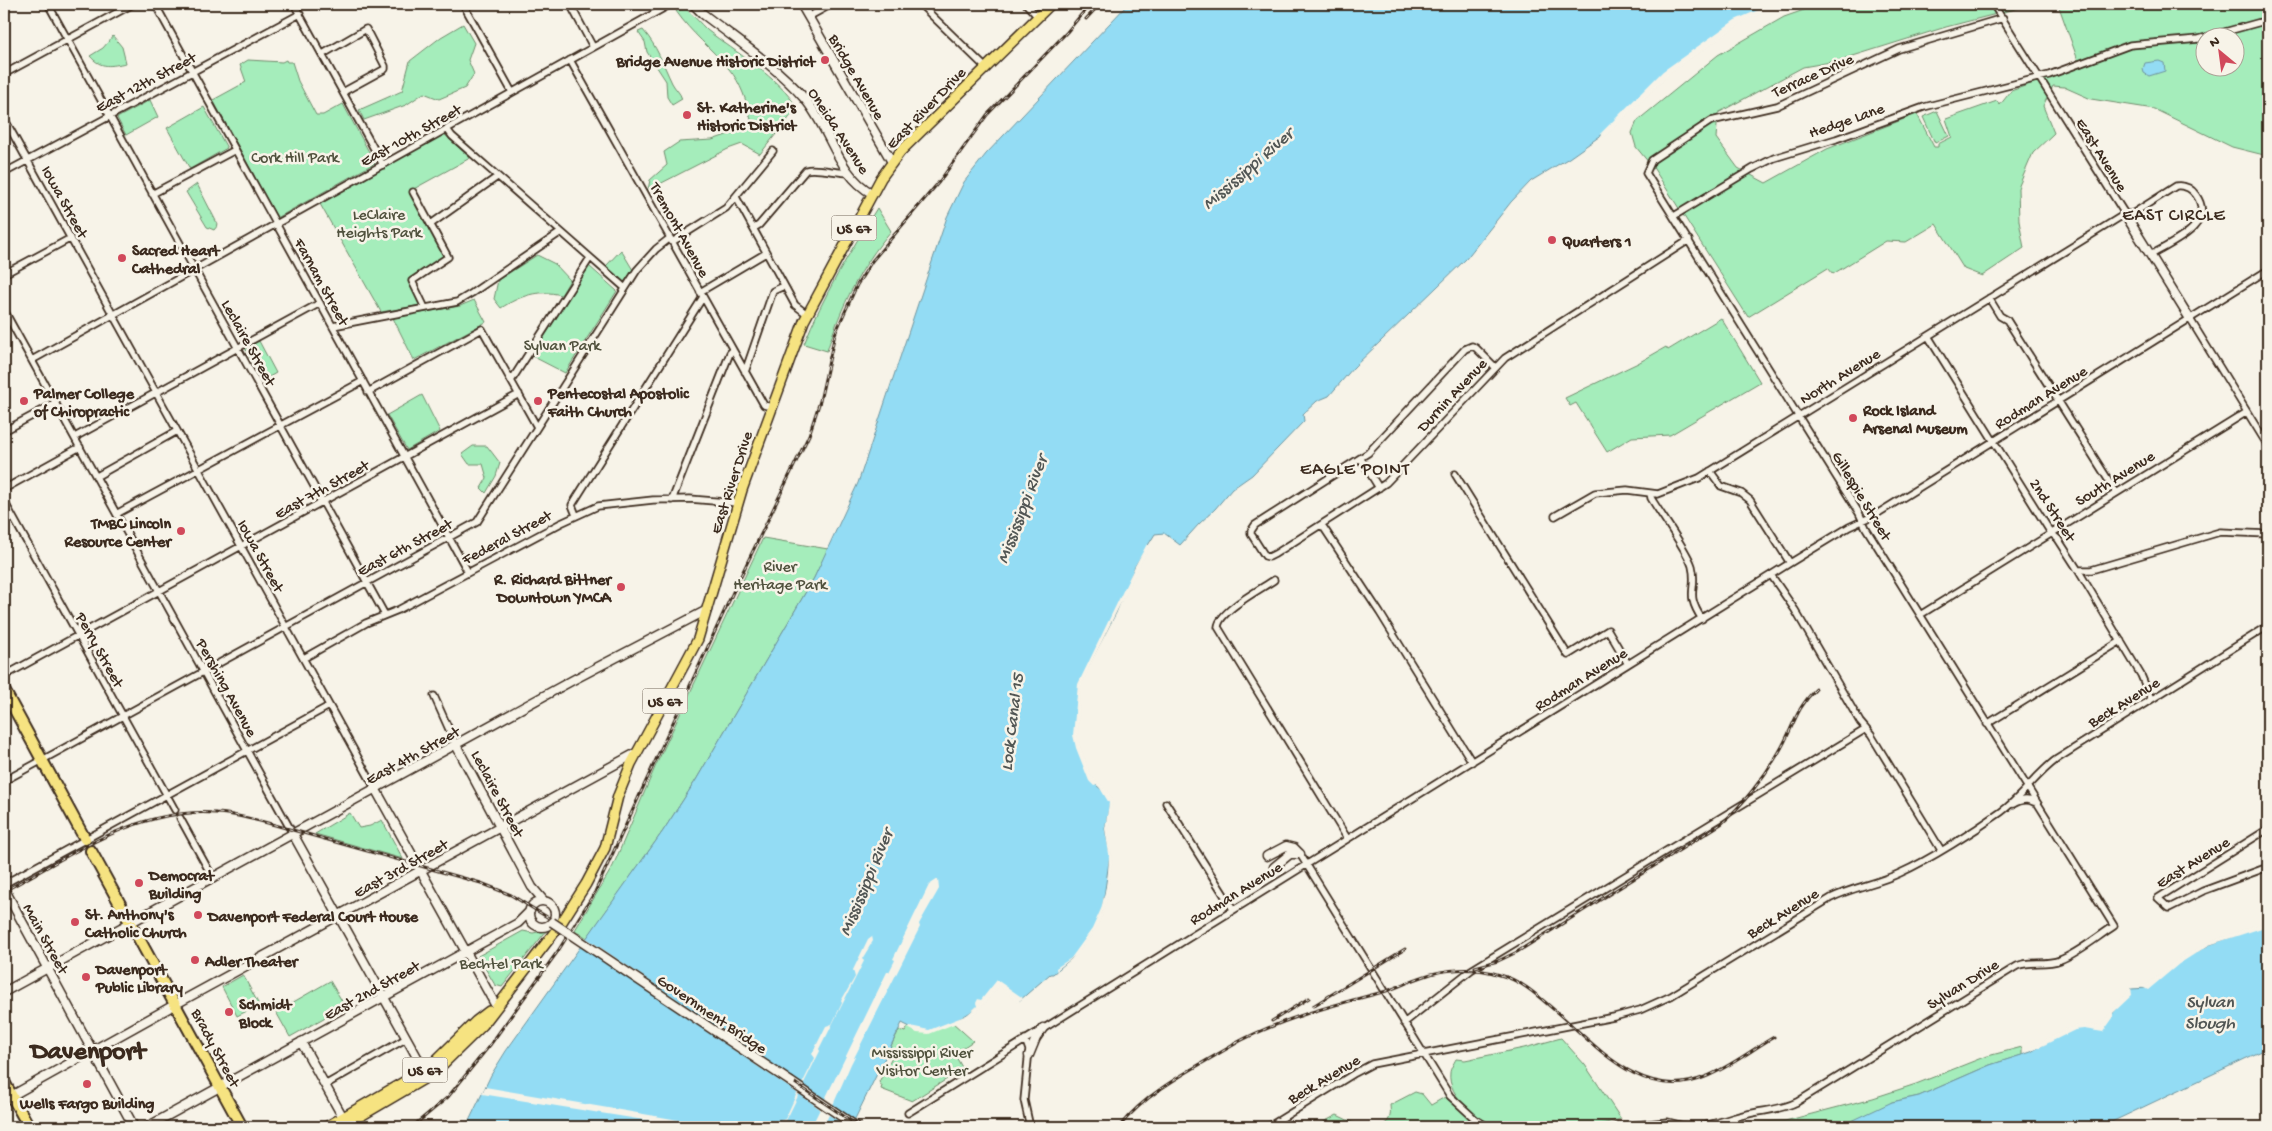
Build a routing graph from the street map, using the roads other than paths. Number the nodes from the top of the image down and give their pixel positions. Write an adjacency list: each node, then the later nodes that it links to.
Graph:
1 (48, 4): 20 (street, Leclaire Street)
2 (133, 4): 20 (street)
3 (154, 4): 25 (street, Farnam Street)
4 (294, 4): 15 (street)
5 (463, 4): 29 (street)
6 (570, 4): 21 (street)
7 (670, 4): 21 (street, East 10th Street)
8 (693, 4): 39 (street, Oneida Avenue)
9 (801, 4): 17 (street, Bridge Avenue)
10 (832, 4): 17 (street)
11 (920, 4): 24 (street)
12 (1026, 4): 16 (street)
13 (1051, 4): 16 (main road, East River Drive / US 67)
14 (1993, 4): 18 (street, East Avenue)
15 (300, 14): 22 (street); 25 (street, East 12th Street)
16 (1037, 16): 24 (main road, East River Drive / US 67)
17 (808, 17): 36 (street, Bridge Avenue)
18 (2003, 18): 27 (street, East Avenue); 40 (street, Terrace Drive)
19 (2268, 20): 27 (street, Hedge Lane)
20 (67, 39): 26 (street); 30 (street, Leclaire Street)
21 (593, 47): 23 (street, East 10th Street)
22 (323, 54): 28 (street); 28 (street)
23 (570, 60): 29 (street, East 10th Street); 53 (street, Tremont Avenue)
24 (985, 67): 36 (main road, East River Drive / US 67)
25 (191, 71): 30 (street, East 12th Street); 33 (street, Farnam Street)
26 (4, 74)
27 (2040, 77): 46 (street, East Avenue); 47 (street, Hedge Lane)
28 (343, 92): 37 (street)
29 (512, 92): 32 (street, East 10th Street)
30 (109, 115): 35 (street, East 12th Street); 43 (street, Leclaire Street)
31 (4, 118): 35 (street, Iowa Street)
32 (447, 129): 37 (street, East 10th Street); 41 (street)
33 (234, 150): 43 (street); 48 (street, Farnam Street)
34 (773, 151): 45 (street, East 6th Street)
35 (27, 160): 38 (street, East 12th Street); 52 (street, Iowa Street)
36 (892, 162): 44 (main road, East River Drive / US 67)
37 (383, 165): 48 (street, East 10th Street)
38 (4, 173)
39 (849, 173): 44 (street, Oneida Avenue); 50 (street)
40 (1646, 173): 47 (street, Gillespie Street)
41 (498, 177): 49 (street); 51 (street)
42 (413, 192): 49 (street)
43 (152, 194): 58 (street, Leclaire Street)
44 (873, 194): 68 (main road, East River Drive / US 67)
45 (736, 197): 50 (street); 53 (street, East 6th Street)
46 (2125, 214): 56 (street, East Avenue); 56 (street, North Avenue); 64 (street, North Avenue)
47 (1674, 216): 54 (street, Gillespie Street)
48 (276, 224): 58 (street, East 10th Street); 65 (street, Farnam Street)
49 (431, 224): 66 (street)
50 (754, 228): 55 (street)
51 (561, 232): 57 (street); 66 (street)
52 (71, 238): 60 (street); 69 (street, Iowa Street)
53 (671, 240): 62 (street, East 6th Street); 63 (street, Tremont Avenue)
54 (1688, 240): 76 (street, Durnin Avenue); 87 (street, Gillespie Street)
55 (766, 253): 61 (street); 63 (street)
56 (2151, 255): 70 (street, East Avenue)
57 (590, 258): 62 (street); 79 (street)
58 (194, 270): 69 (street, East 10th Street); 73 (street, Leclaire Street)
59 (2268, 270): 70 (street, Rodman Avenue)
60 (4, 274)
61 (784, 286): 68 (street); 77 (street)
62 (625, 288): 89 (street, East 6th Street)
63 (702, 294): 74 (street, Tremont Avenue); 111 (street)
64 (1989, 298): 72 (street, North Avenue); 83 (street)
65 (320, 303): 71 (street, Farnam Street); 73 (street)
66 (425, 308): 71 (street)
67 (4, 310): 75 (street, Pershing Avenue)
68 (807, 314): 85 (main road, East River Drive / US 67)
69 (113, 315): 75 (street, East 10th Street); 80 (street, Iowa Street)
70 (2190, 319): 83 (street, Rodman Avenue); 86 (street, East Avenue)
71 (333, 326): 78 (street, Farnam Street)
72 (1928, 336): 87 (street, North Avenue); 93 (street, 2nd Street)
73 (237, 348): 80 (street); 88 (street, Leclaire Street)
74 (733, 350): 77 (street, Tremont Avenue); 106 (street)
75 (32, 360): 84 (street, Pershing Avenue)
76 (1495, 367): 97 (street); 102 (street, Durnin Avenue)
77 (745, 372): 85 (street, Tremont Avenue)
78 (362, 380): 81 (street, Farnam Street); 88 (street)
79 (511, 380): 81 (street); 82 (street)
80 (156, 392): 91 (street, Iowa Street); 92 (street)
81 (368, 392): 96 (street, Farnam Street)
82 (518, 394): 89 (street); 96 (street, East 7th Street)
83 (2058, 401): 93 (street, Rodman Avenue); 104 (street)
84 (56, 403): 90 (street); 92 (street, Pershing Avenue)
85 (771, 407): 109 (main road, East River Drive / US 67)
86 (2247, 412): 94 (street, East Avenue); 104 (street, South Avenue)
87 (1799, 416): 99 (street, North Avenue); 113 (street, Gillespie Street)
88 (280, 425): 98 (street); 108 (street, Leclaire Street)
89 (537, 427): 117 (street, East 6th Street)
90 (4, 431)
91 (177, 431): 98 (street, Iowa Street); 101 (street)
92 (75, 437): 95 (street, Pershing Avenue)
93 (1994, 440): 113 (street, Rodman Avenue); 115 (street, 2nd Street)
94 (2268, 446)
95 (80, 447): 101 (street, Pershing Avenue); 103 (street)
96 (406, 458): 108 (street, East 7th Street); 117 (street, Farnam Street)
97 (1361, 459): 102 (street); 114 (street, Durnin Avenue)
98 (198, 469): 110 (street); 118 (street, Iowa Street)
99 (1710, 472): 105 (street, North Avenue); 119 (street)
100 (1455, 474): 135 (street)
101 (97, 476): 110 (street, Pershing Avenue)
102 (1379, 488): 114 (street, Durnin Avenue)
103 (4, 489)
104 (2116, 492): 115 (street, South Avenue)
105 (1650, 493): 112 (street, North Avenue); 129 (street)
106 (672, 500): 109 (street, Federal Street); 111 (street, Federal Street)
107 (4, 501): 132 (street, Perry Street)
108 (323, 502): 118 (street, East 7th Street); 124 (street, Leclaire Street)
109 (738, 503): 126 (main road, East River Drive / US 67)
110 (118, 513): 125 (street, Pershing Avenue)
111 (576, 515): 121 (street, Federal Street)
112 (1554, 516)
113 (1862, 520): 119 (street, Rodman Avenue); 128 (street, Gillespie Street)
114 (1322, 525): 149 (street)
115 (2051, 533): 120 (street, 2nd Street); 128 (street, South Avenue)
116 (2268, 534): 120 (street)
117 (450, 537): 121 (street, Farnam Street); 124 (street, East 6th Street)
118 (242, 546): 125 (street, East 7th Street); 130 (street, Iowa Street)
119 (1790, 563): 122 (street, Rodman Avenue)
120 (2078, 570): 133 (street, 2nd Street)
121 (468, 572): 127 (street, Federal Street)
122 (1771, 575): 129 (street, Rodman Avenue); 144 (street)
123 (1274, 580): 162 (street)
124 (367, 582): 127 (street, Leclaire Street); 130 (street, East 6th Street)
125 (160, 591): 132 (street, East 7th Street); 136 (street, Pershing Avenue)
126 (707, 610): 145 (street, East 4th Street); 147 (main road, East River Drive / US 67)
127 (385, 615): 134 (street, Federal Street)
128 (1920, 615): 143 (street, Gillespie Street)
129 (1702, 618): 135 (street, Rodman Avenue)
130 (286, 626): 134 (street, Iowa Street); 136 (street, East 6th Street)
131 (2268, 626): 140 (street, Beck Avenue)
132 (78, 636): 137 (street, East 7th Street); 142 (street, Perry Street)
133 (2121, 641): 140 (street, 2nd Street); 143 (street)
134 (304, 658): 141 (street, Iowa Street)
135 (1628, 664): 149 (street, Rodman Avenue)
136 (204, 672): 142 (street, East 6th Street); 146 (street, Pershing Avenue)
137 (4, 676)
138 (4, 690): 148 (highway)
139 (434, 696): 145 (street, Leclaire Street)
140 (2151, 699): 151 (street, Beck Avenue)
141 (329, 706): 146 (street); 152 (street, Iowa Street)
142 (122, 716): 148 (street, East 6th Street); 153 (street, Perry Street)
143 (1987, 724): 151 (street, Gillespie Street)
144 (1866, 729): 164 (street); 190 (street)
145 (456, 745): 152 (street, East 4th Street); 159 (street, Leclaire Street)
146 (247, 750): 153 (street); 161 (street, Pershing Avenue)
147 (636, 753): 159 (street, East 3rd Street); 189 (main road, East River Drive / US 67)
148 (42, 760): 150 (street, East 6th Street); 163 (highway)
149 (1472, 762): 162 (street, Rodman Avenue)
150 (4, 780)
151 (2026, 787): 155 (street, Sylvan Drive); 156 (street, Beck Avenue)
152 (376, 790): 161 (street, East 4th Street); 171 (street, Iowa Street)
153 (166, 794): 157 (street, Perry Street); 163 (street)
154 (1166, 803): 178 (street)
155 (2036, 804): 156 (street); 216 (street, Sylvan Drive)
156 (2007, 808): 164 (street, Beck Avenue)
157 (175, 810)
158 (180, 818): 172 (street)
159 (502, 826): 171 (street, East 3rd Street); 174 (street, Leclaire Street)
160 (2268, 829): 170 (street, East Avenue)
161 (294, 834): 172 (street, East 4th Street); 179 (street, Pershing Avenue)
162 (1347, 838): 168 (street, Rodman Avenue)
163 (85, 839): 173 (street)
164 (1941, 850): 196 (street, Beck Avenue)
165 (91, 851): 182 (highway, Brady Street)
166 (1300, 854): 167 (street); 168 (street); 169 (street)
167 (1266, 856)
168 (1306, 864): 178 (street, Rodman Avenue); 190 (street)
169 (1274, 867)
170 (2268, 867)
171 (420, 871): 179 (street, East 3rd Street); 184 (street, Iowa Street)
172 (214, 878): 182 (street, East 4th Street)
173 (4, 884)
174 (532, 887): 176 (street, Leclaire Street); 177 (street)
175 (7, 894): 185 (street, Main Street)
176 (544, 901): 177 (street); 181 (street)
177 (531, 908): 180 (street); 183 (street, East 2nd Street)
178 (1233, 909): 191 (street, Rodman Avenue)
179 (338, 916): 187 (street, Pershing Avenue); 188 (street, East 3rd Street)
180 (533, 922): 181 (street); 183 (street)
181 (552, 922): 210 (street, Government Bridge, bridge)
182 (130, 923): 185 (street, East 4th Street); 188 (highway, Brady Street)
183 (518, 924): 184 (street, East 2nd Street)
184 (466, 952): 187 (street, East 2nd Street); 189 (street, Iowa Street)
185 (48, 968): 186 (street, East 4th Street); 195 (street, Main Street)
186 (4, 992)
187 (384, 997): 192 (street, Pershing Avenue); 194 (street, East 2nd Street)
188 (176, 1004): 195 (street, East 3rd Street); 201 (highway, Brady Street)
189 (496, 1006): 198 (main road, East River Drive / US 67)
190 (1404, 1023): 196 (street)
191 (1043, 1028): 193 (street, Rodman Avenue); 197 (street)
192 (407, 1038): 198 (street, Pershing Avenue); 200 (street)
193 (1025, 1039): 197 (street); 203 (street, Rodman Avenue)
194 (302, 1042): 200 (street); 201 (street, East 2nd Street)
195 (92, 1051): 202 (street, East 3rd Street); 206 (street, Main Street)
196 (1422, 1054): 212 (street, Beck Avenue); 213 (street)
197 (1029, 1055): 211 (street)
198 (426, 1074): 204 (main road, East River Drive / US 67)
199 (4, 1082): 202 (highway)
200 (325, 1084): 204 (street)
201 (221, 1086): 207 (street, East 2nd Street); 208 (highway, Brady Street)
202 (8, 1098): 205 (highway)
203 (908, 1114)
204 (345, 1124): 209 (main road, East River Drive / US 67)
205 (28, 1127)
206 (134, 1127)
207 (147, 1127)
208 (242, 1127)
209 (326, 1127)
210 (857, 1127)
211 (1030, 1127)
212 (1268, 1127)
213 (1488, 1127)
214 (1616, 1127): 215 (street)
215 (1688, 1127)
216 (1695, 1127)

